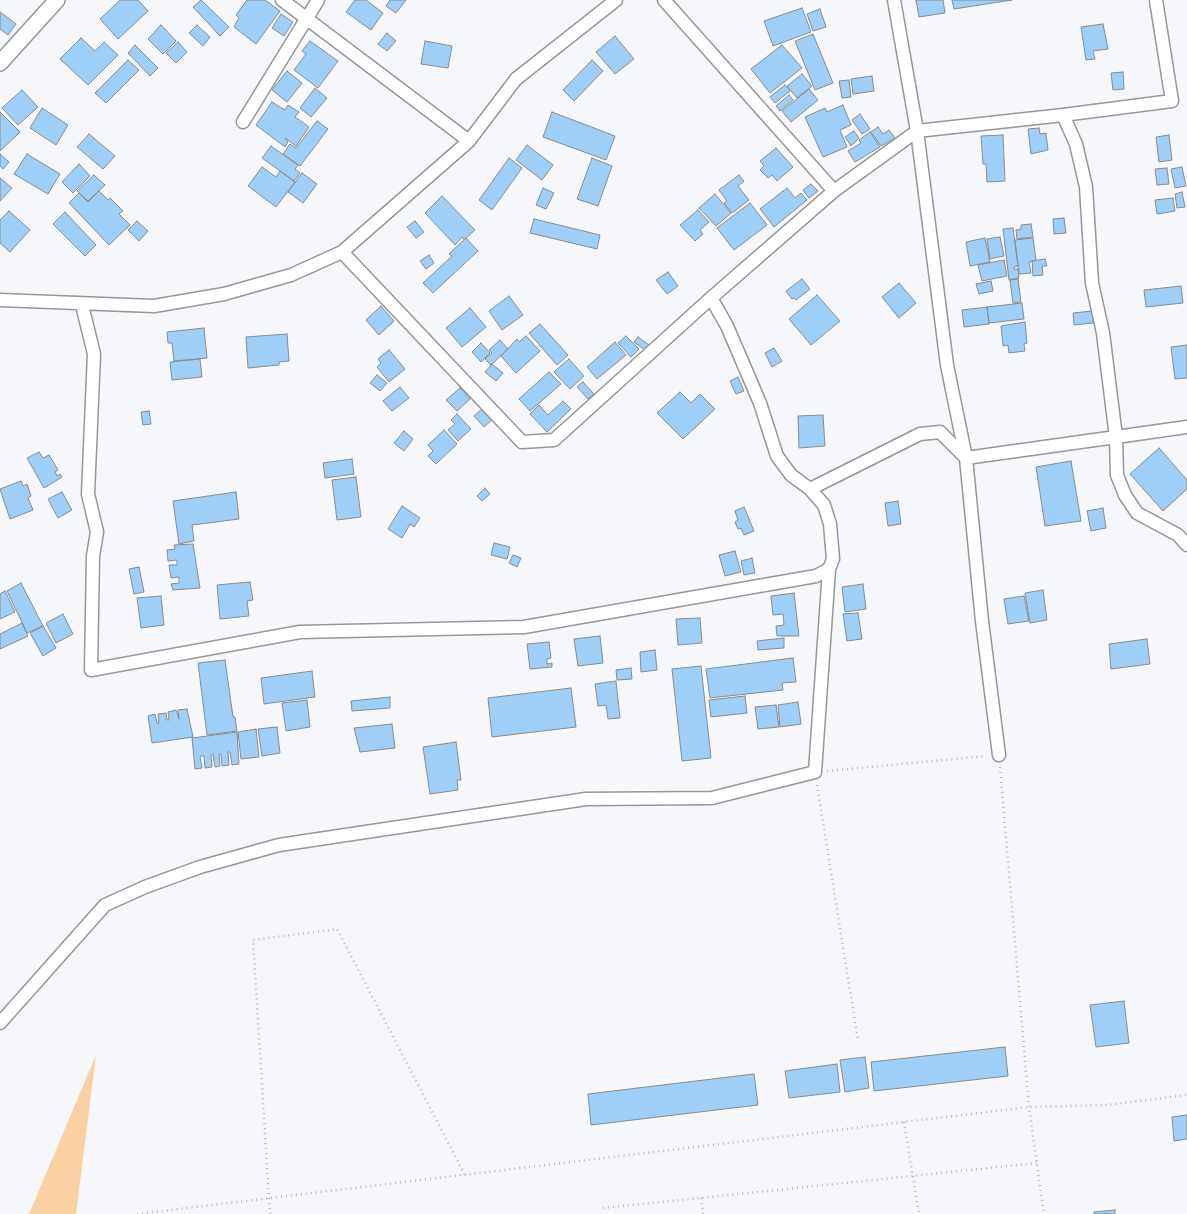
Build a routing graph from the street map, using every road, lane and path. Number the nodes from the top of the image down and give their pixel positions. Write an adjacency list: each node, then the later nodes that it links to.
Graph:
1 (57, 0): 9 (street)
2 (282, 0): 8 (street)
3 (318, 0): 8 (street)
4 (616, 0): 13 (street)
5 (664, 0): 14 (street)
6 (894, 0): 12 (street)
7 (1156, 0): 10 (street)
8 (306, 20): 11 (street); 13 (street)
9 (0, 63)
10 (1062, 115): 12 (street); 20 (street)
11 (243, 122)
12 (917, 131): 14 (street); 21 (street)
13 (469, 141): 15 (street)
14 (834, 191): 16 (street)
15 (342, 252): 16 (street); 18 (street)
16 (711, 298): 22 (street)
17 (0, 300): 18 (street)
18 (82, 305): 24 (street)
19 (1187, 427): 20 (street)
20 (1116, 437): 21 (street); 23 (street)
21 (966, 458): 22 (street); 25 (street)
22 (810, 489): 24 (street)
23 (1187, 545)
24 (829, 569): 26 (street)
25 (999, 755): 26 (path); 30 (path)
26 (815, 772): 27 (street); 28 (path)
27 (0, 1023)
28 (858, 1040)
29 (1187, 1095): 30 (path)
30 (1029, 1107): 31 (path); 32 (path)
31 (904, 1122): 33 (path); 34 (path)
32 (1037, 1163): 34 (path); 42 (path)
33 (465, 1175): 35 (path); 35 (path)
34 (913, 1176): 36 (path); 41 (path)
35 (269, 1198): 38 (path); 39 (path)
36 (701, 1198): 37 (path); 40 (path)
37 (603, 1208)
38 (137, 1214)
39 (270, 1214)
40 (703, 1214)
41 (919, 1214)
42 (1044, 1214)

